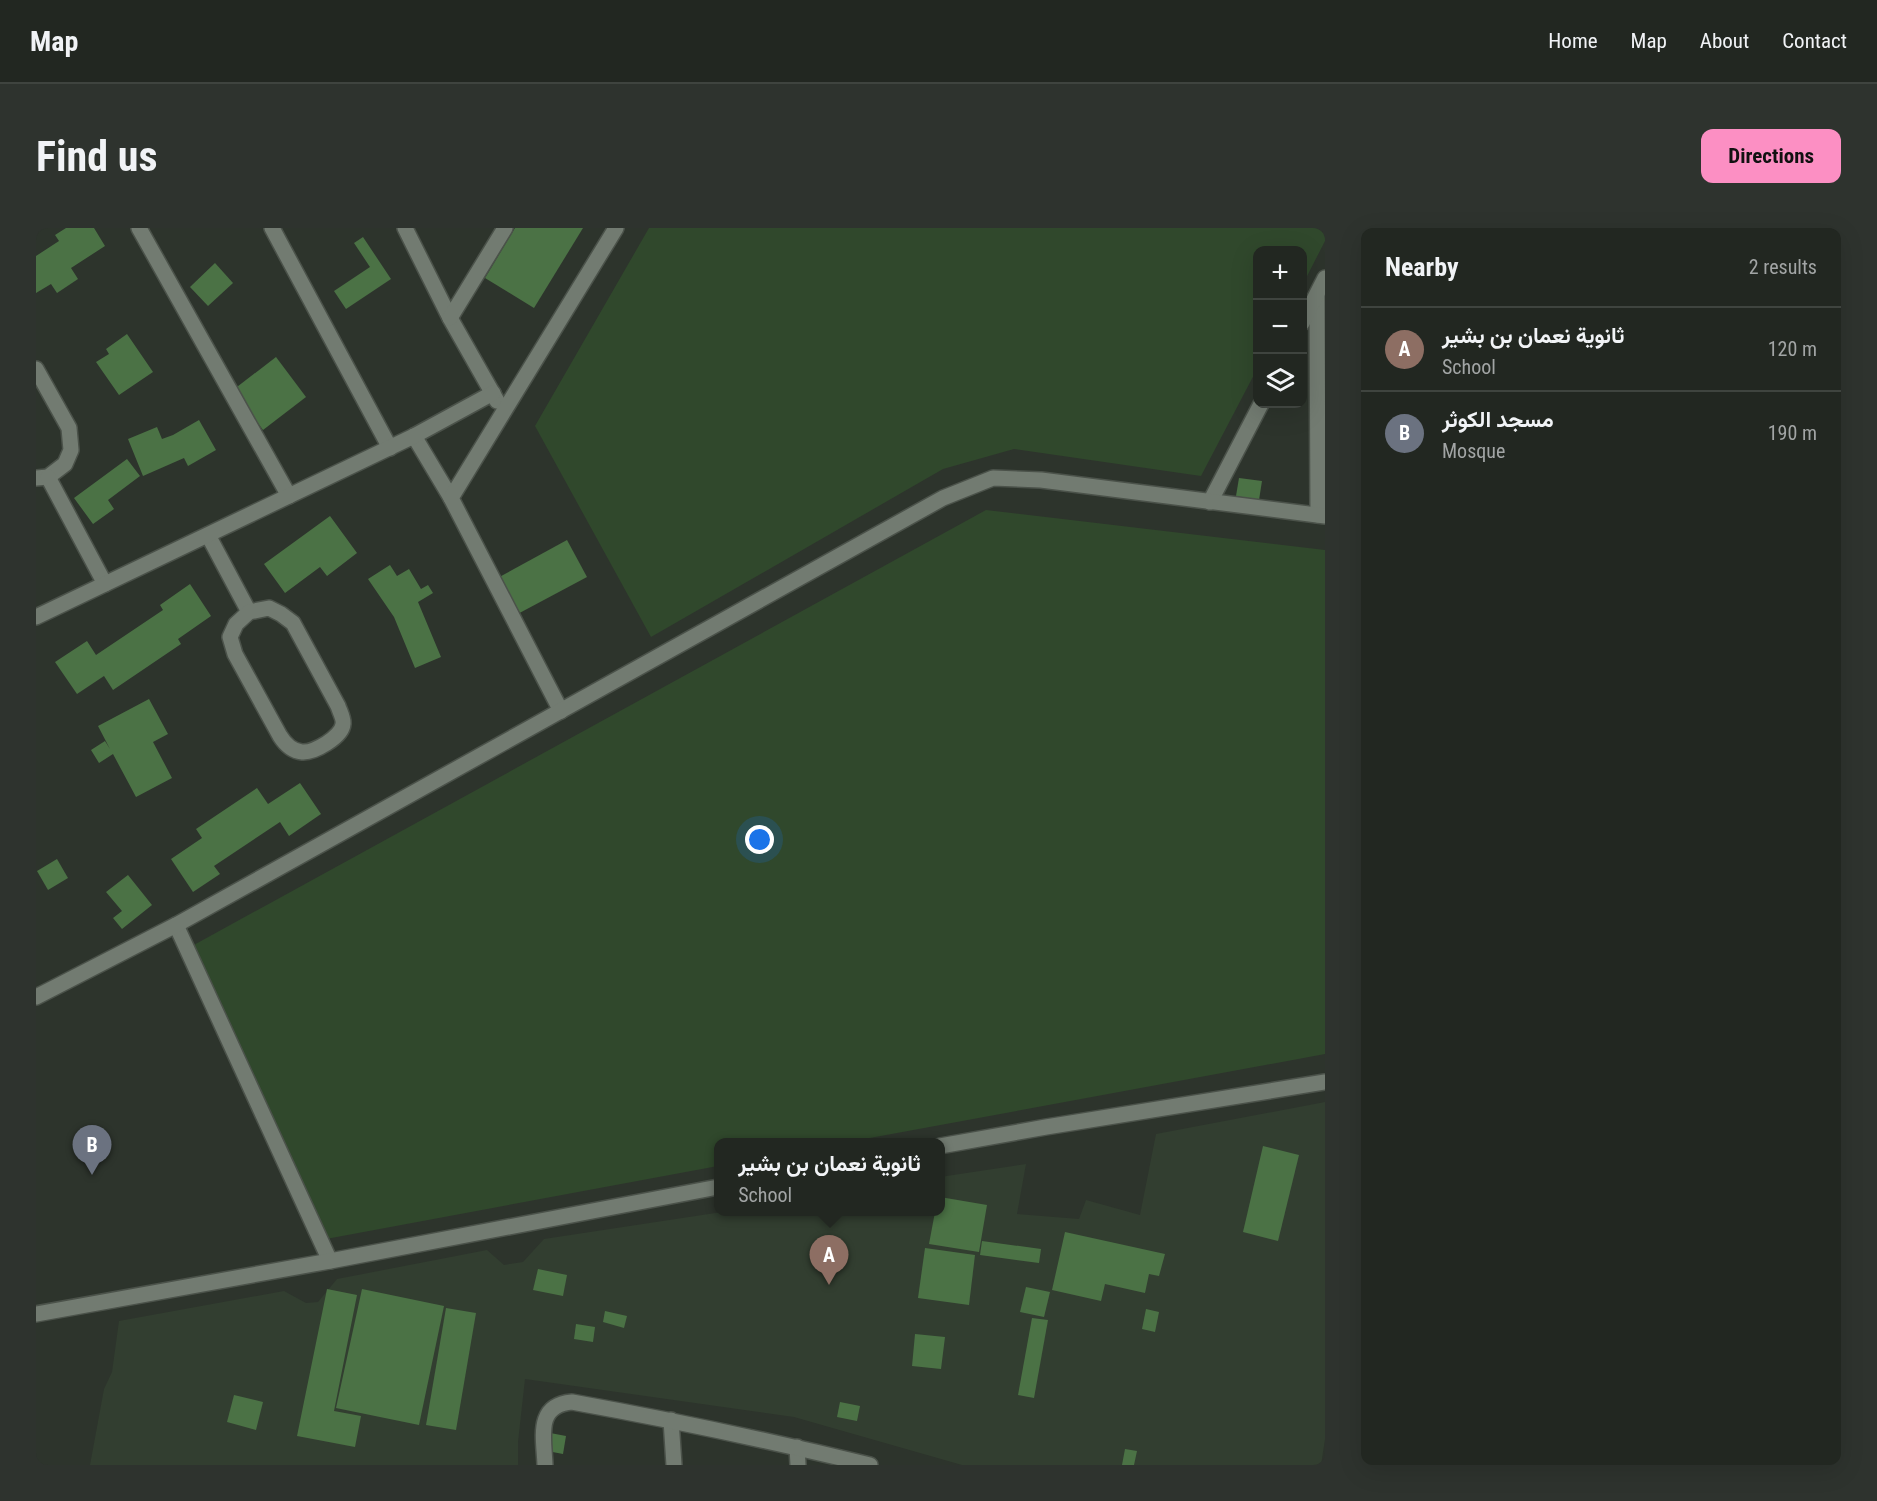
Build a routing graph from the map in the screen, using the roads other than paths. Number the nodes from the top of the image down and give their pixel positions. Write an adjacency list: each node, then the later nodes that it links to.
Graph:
1 (139, 228): 18 (street)
2 (272, 228): 16 (street)
3 (405, 228): 9 (street)
4 (505, 228): 9 (street)
5 (616, 228): 14 (street)
6 (1325, 278): 7 (street)
7 (1317, 296): 8 (street); 11 (street)
8 (1307, 314)
9 (450, 318): 12 (street)
10 (36, 369): 17 (street)
11 (1321, 370): 21 (street)
12 (493, 393): 14 (street); 15 (street)
13 (1259, 408): 20 (street)
14 (503, 411): 19 (street)
15 (414, 436): 16 (street); 19 (street)
16 (390, 448): 18 (street)
17 (42, 477): 23 (street)
18 (289, 496): 22 (street)
19 (450, 498): 26 (street)
20 (1210, 502): 21 (street); 26 (street)
21 (1322, 516)
22 (208, 535): 23 (street); 24 (street)
23 (105, 584): 25 (street)
24 (249, 612): 24 (street)
25 (36, 616)
26 (561, 711): 27 (street)
27 (176, 925): 28 (street); 32 (street)
28 (36, 997)
29 (1325, 1082): 30 (street)
30 (945, 1145)
31 (714, 1188): 32 (street)
32 (330, 1261): 33 (street)
33 (36, 1314)
34 (671, 1420): 35 (street); 36 (street); 37 (street)
35 (797, 1447): 38 (street); 39 (street)
36 (545, 1465)
37 (674, 1465)
38 (798, 1465)
39 (870, 1465)

